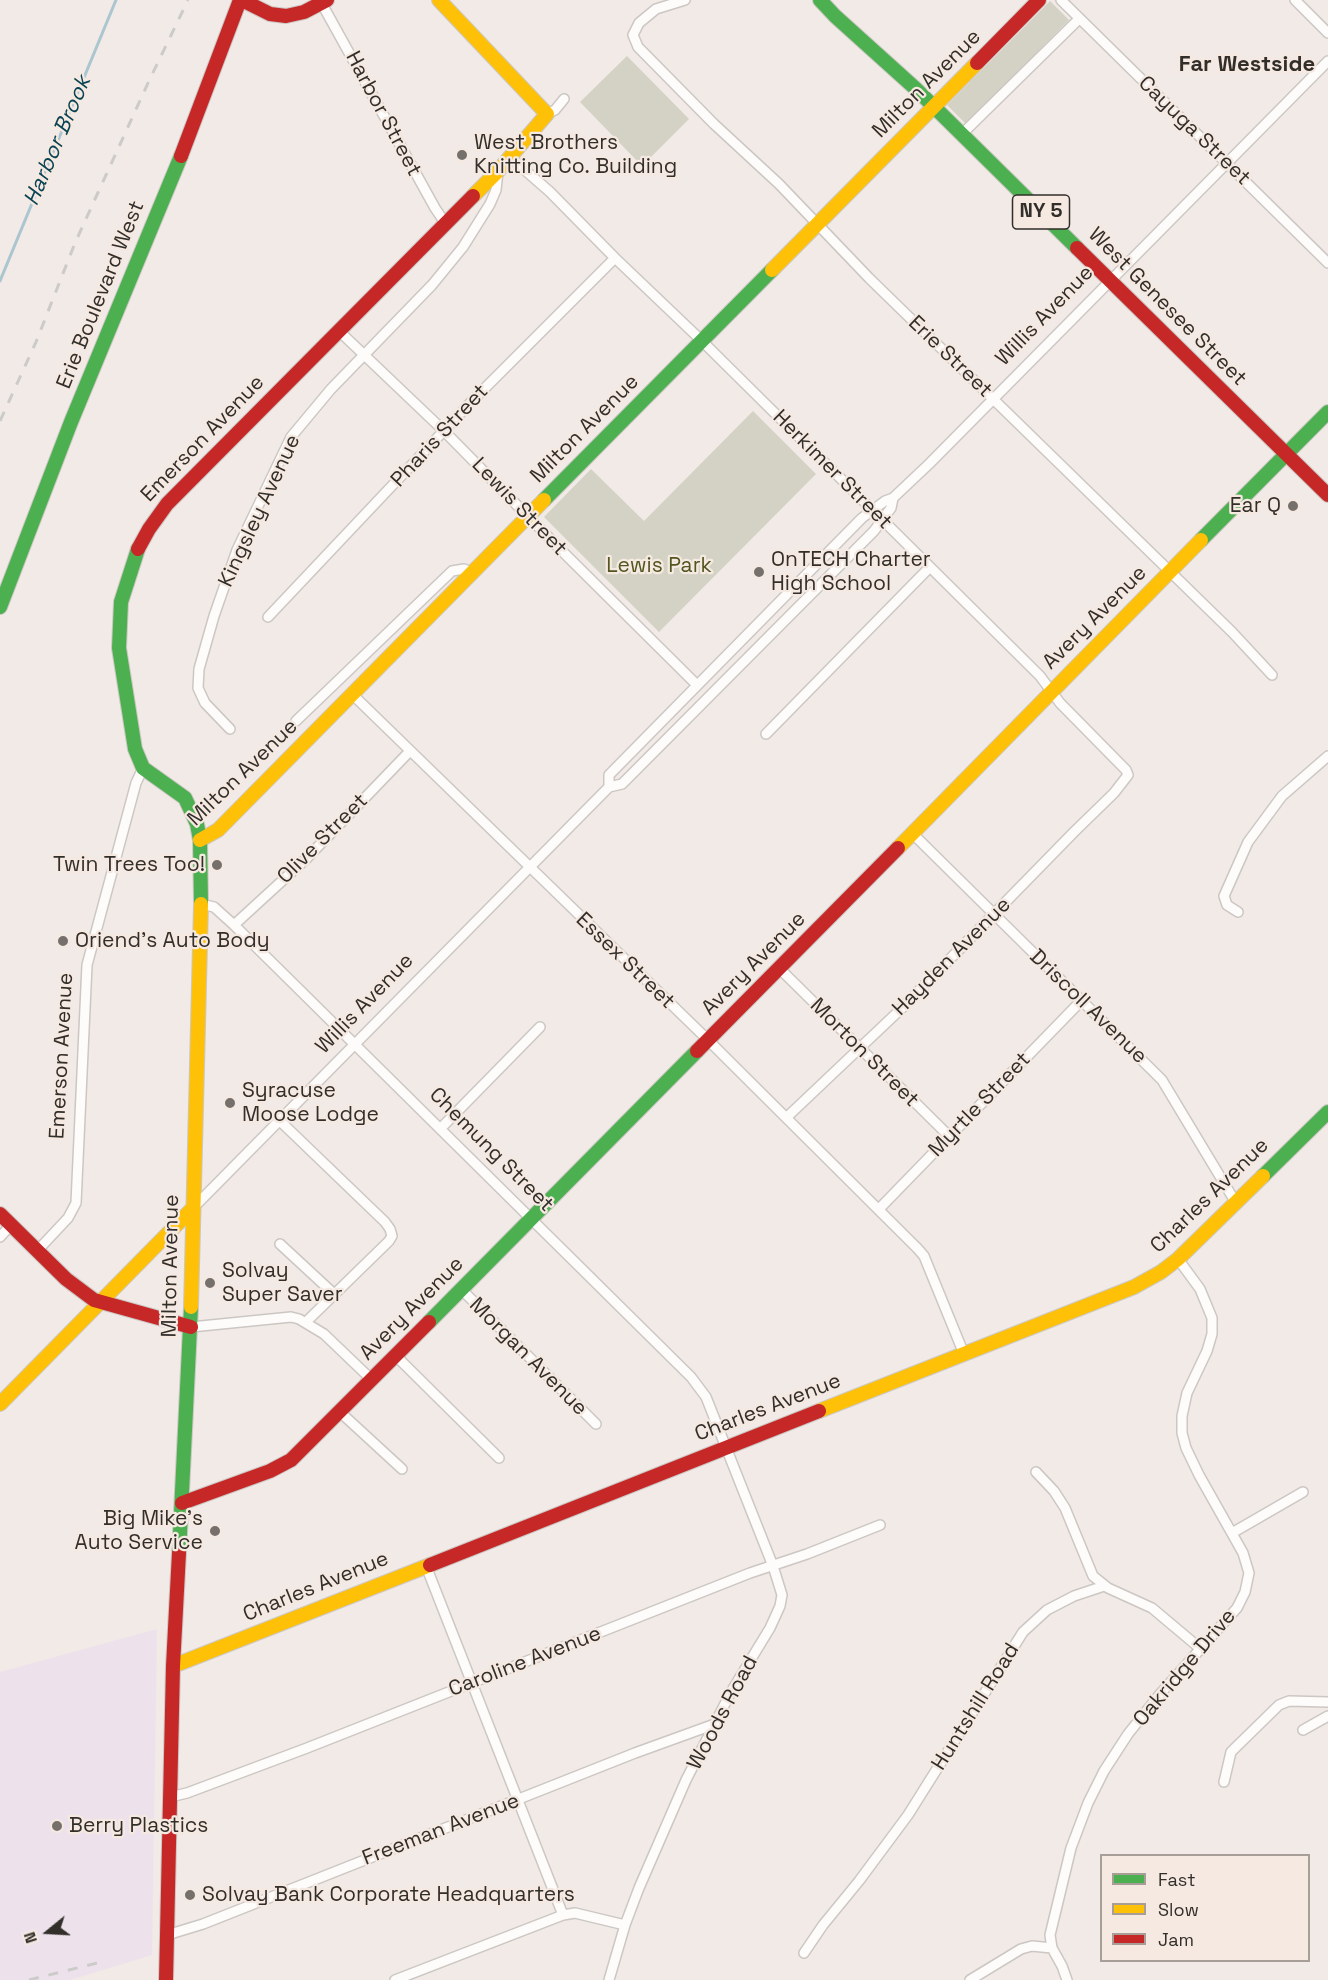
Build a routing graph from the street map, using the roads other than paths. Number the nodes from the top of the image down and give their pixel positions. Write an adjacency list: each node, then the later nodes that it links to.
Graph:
1 (241, 0): 8 (street); 40 (street, Erie Boulevard West)
2 (439, 0): 15 (street)
3 (685, 0): 9 (street)
4 (820, 0): 14 (street, West Genesee Street / NY 5)
5 (1039, 0): 14 (street, Milton Avenue)
6 (1060, 0): 10 (street, Cayuga Street)
7 (1295, 0): 11 (street)
8 (325, 2): 20 (street, Harbor Street)
9 (671, 2): 21 (street, Erie Street)
10 (1079, 18): 16 (street); 18 (street, Cayuga Street)
11 (1328, 33)
12 (1328, 60): 18 (street, Willis Avenue)
13 (564, 99): 15 (street, Emerson Avenue)
14 (934, 106): 16 (street, West Genesee Street / NY 5); 21 (street, Milton Avenue)
15 (547, 114): 17 (street, Emerson Avenue)
16 (962, 134): 24 (street, West Genesee Street / NY 5)
17 (510, 157): 19 (street, Emerson Avenue); 22 (street, Herkimer Street)
18 (1227, 162): 23 (street, Cayuga Street); 24 (street, Willis Avenue)
19 (498, 171): 20 (street, Emerson Avenue); 27 (street, Kingsley Avenue)
20 (445, 223): 25 (street, Emerson Avenue)
21 (817, 225): 26 (street, Milton Avenue); 28 (street, Erie Street)
22 (615, 258): 26 (street, Herkimer Street); 30 (street, Pharis Street)
23 (1328, 263)
24 (1110, 279): 28 (street, Willis Avenue); 31 (street, West Genesee Street / NY 5)
25 (338, 330): 27 (street, Lewis Street); 51 (street, Emerson Avenue)
26 (702, 341): 34 (street, Herkimer Street); 35 (street, Milton Avenue)
27 (365, 355): 30 (street, Lewis Street); 47 (street, Kingsley Avenue)
28 (993, 398): 33 (street, Willis Avenue); 39 (street, Erie Street)
29 (1328, 412): 31 (street, Avery Avenue)
30 (444, 431): 35 (street, Lewis Street); 41 (street, Pharis Street)
31 (1287, 454): 32 (street, West Genesee Street / NY 5); 39 (street, Avery Avenue)
32 (1328, 495)
33 (893, 498): 34 (street, Willis Avenue); 36 (street, Willis Avenue)
34 (872, 510): 36 (street, Herkimer Street); 43 (street, Willis Avenue)
35 (528, 517): 38 (street, Milton Avenue); 43 (street, Lewis Street)
36 (883, 521): 37 (street, Herkimer Street); 52 (street, Willis Avenue)
37 (930, 567): 44 (street, Herkimer Street); 48 (street)
38 (472, 572): 45 (street, Milton Avenue); 46 (street)
39 (1170, 572): 42 (street, Erie Street); 44 (street, Avery Avenue)
40 (0, 607)
41 (268, 617)
42 (1272, 675)
43 (697, 685): 52 (street, Willis Avenue)
44 (1052, 692): 53 (street, Herkimer Street); 54 (street, Avery Avenue)
45 (352, 694): 49 (street, Essex Street); 55 (street, Milton Avenue)
46 (296, 721)
47 (230, 729)
48 (766, 734)
49 (410, 751): 56 (street, Essex Street); 60 (street, Olive Street)
50 (1328, 756): 58 (street)
51 (143, 768): 55 (street); 80 (street, Emerson Avenue)
52 (609, 787): 56 (street, Willis Avenue)
53 (1114, 793): 59 (street, Hayden Avenue)
54 (912, 833): 59 (street, Driscoll Avenue); 61 (street, Avery Avenue)
55 (200, 840): 57 (street, Milton Avenue)
56 (529, 868): 64 (street, Essex Street); 65 (street, Willis Avenue)
57 (201, 904): 60 (street, Chemung Street); 73 (street, Milton Avenue)
58 (1238, 912)
59 (993, 914): 62 (street, Driscoll Avenue); 66 (street, Hayden Avenue)
60 (234, 925): 65 (street, Chemung Street)
61 (779, 968): 64 (street, Avery Avenue); 66 (street, Morton Street)
62 (1081, 1001): 71 (street, Myrtle Street); 72 (street, Driscoll Avenue)
63 (540, 1027): 70 (street)
64 (708, 1040): 68 (street, Essex Street); 76 (street, Avery Avenue)
65 (354, 1045): 69 (street, Willis Avenue); 70 (street, Chemung Street)
66 (859, 1049): 68 (street, Hayden Avenue); 71 (street, Morton Street)
67 (1328, 1112): 72 (street, Charles Avenue)
68 (787, 1118): 74 (street, Essex Street)
69 (279, 1121): 73 (street, Willis Avenue); 83 (street)
70 (440, 1129): 76 (street, Chemung Street)
71 (950, 1137): 74 (street, Myrtle Street)
72 (1236, 1203): 81 (street, Charles Avenue)
73 (193, 1208): 84 (street, Willis Avenue); 86 (street, Milton Avenue)
74 (879, 1209): 87 (street, Essex Street)
75 (0, 1214): 77 (street)
76 (531, 1219): 82 (street, Avery Avenue); 93 (street, Chemung Street)
77 (11, 1226): 78 (street); 80 (street)
78 (0, 1237)
79 (280, 1244): 83 (street)
80 (38, 1251): 84 (street)
81 (1178, 1259): 87 (street, Charles Avenue); 100 (street, Oakridge Drive)
82 (461, 1290): 88 (street, Avery Avenue); 92 (street, Morgan Avenue)
83 (334, 1294): 85 (street)
84 (100, 1302): 86 (street); 90 (street, Willis Avenue)
85 (306, 1322): 86 (street); 89 (street)
86 (191, 1327): 98 (street, Milton Avenue)
87 (964, 1354): 93 (street, Charles Avenue)
88 (396, 1356): 89 (street, Avery Avenue); 94 (street)
89 (372, 1380): 91 (street, Avery Avenue)
90 (0, 1404)
91 (340, 1413): 95 (street); 98 (street, Avery Avenue)
92 (596, 1424)
93 (725, 1448): 101 (street, Charles Avenue); 102 (street, Woods Road)
94 (499, 1458)
95 (402, 1469)
96 (1036, 1472): 103 (street)
97 (1303, 1492): 100 (street)
98 (182, 1503): 105 (street, Milton Avenue)
99 (880, 1525): 102 (street, Caroline Avenue)
100 (1232, 1533): 104 (street, Oakridge Drive)
101 (426, 1566): 105 (street, Charles Avenue); 106 (street)
102 (773, 1566): 106 (street, Caroline Avenue); 109 (street, Woods Road)
103 (1104, 1586): 104 (street); 118 (street, Huntshill Road)
104 (1202, 1650): 117 (street, Oakridge Drive)
105 (173, 1666): 112 (street, Milton Avenue)
106 (471, 1683): 112 (street, Caroline Avenue); 113 (street)
107 (1328, 1702): 111 (street)
108 (1328, 1716): 110 (street)
109 (715, 1724): 113 (street, Freeman Avenue); 115 (street, Woods Road)
110 (1303, 1730)
111 (1224, 1782)
112 (170, 1797): 116 (street, Milton Avenue)
113 (518, 1800): 114 (street); 116 (street, Freeman Avenue)
114 (563, 1915): 115 (street); 120 (street)
115 (625, 1925): 121 (street, Woods Road)
116 (167, 1935): 119 (street, Milton Avenue)
117 (1052, 1948): 122 (street); 123 (street)
118 (804, 1953)
119 (166, 1980)
120 (395, 1980)
121 (609, 1980)
122 (970, 1980)
123 (1067, 1980)

